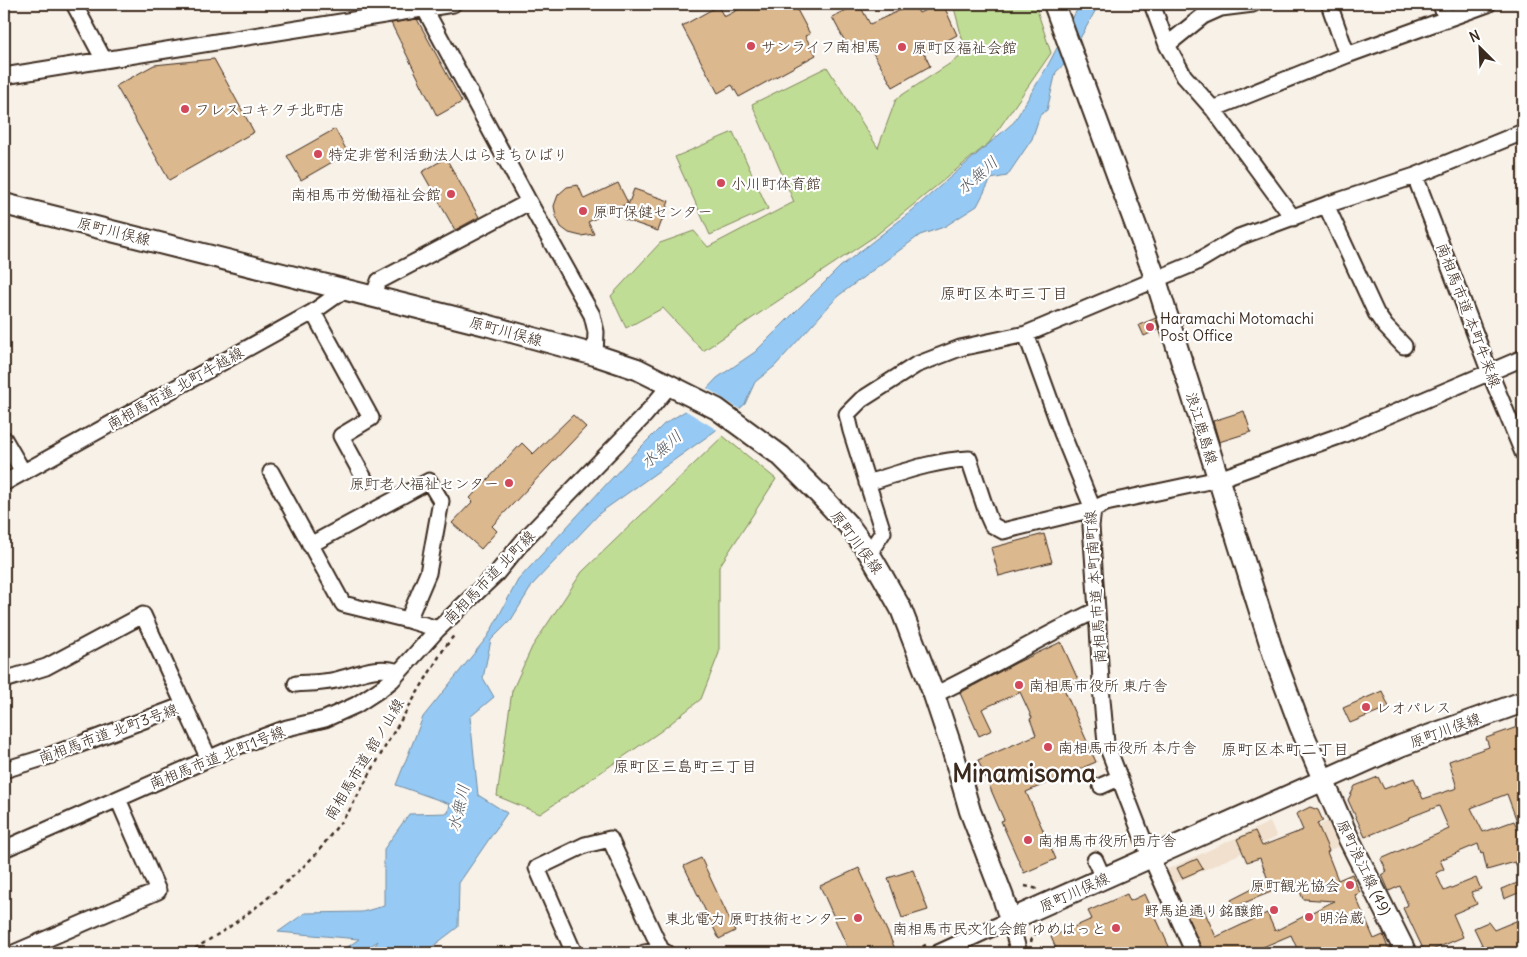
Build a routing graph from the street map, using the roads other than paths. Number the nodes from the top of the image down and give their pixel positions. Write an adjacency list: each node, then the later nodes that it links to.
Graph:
1 (74, 4): 13 (street)
2 (453, 4): 9 (street)
3 (1054, 4): 22 (main road, 浪江鹿島線)
4 (1152, 4): 11 (street)
5 (1252, 4): 11 (street)
6 (1329, 4): 12 (street)
7 (1441, 4): 10 (street)
8 (1488, 4): 10 (street)
9 (423, 6): 13 (street); 18 (street)
10 (1446, 20): 12 (street)
11 (1167, 45): 15 (street)
12 (1347, 54): 15 (street)
13 (104, 60): 14 (street)
14 (4, 76)
15 (1213, 109): 21 (street)
16 (1523, 132): 17 (street)
17 (1415, 176): 19 (street); 30 (street, 南相馬市道 本町牛来線)
18 (529, 202): 24 (street); 28 (street)
19 (1326, 205): 21 (street); 27 (street)
20 (9, 209): 23 (main road, 原町川俣線)
21 (1293, 218): 22 (street)
22 (1156, 280): 26 (street); 36 (main road, 浪江鹿島線)
23 (344, 290): 24 (main road, 原町川俣線); 25 (street, 南相馬市道 北町牛越線)
24 (373, 297): 28 (main road, 原町川俣線)
25 (313, 312): 34 (street, 南相馬市道 北町牛越線); 37 (street)
26 (1026, 334): 39 (street); 40 (street, 南相馬市道 本町南町線)
27 (1404, 346)
28 (595, 355): 31 (main road, 原町川俣線)
29 (1523, 358): 30 (street)
30 (1490, 373): 33 (street, 南相馬市道 本町牛来線); 36 (street)
31 (675, 387): 42 (main road, 原町川俣線); 45 (street, 南相馬市道 北町線)
32 (4, 439): 34 (street)
33 (1523, 453)
34 (24, 472): 38 (street, 南相馬市道 北町牛越線)
35 (271, 472): 41 (street, 南相馬市道 北町線)
36 (1219, 479): 40 (street); 55 (main road, 浪江鹿島線)
37 (365, 480)
38 (4, 483)
39 (868, 483): 40 (street); 42 (street)
40 (1093, 509): 43 (street, 南相馬市道 本町南町線)
41 (310, 545): 44 (street, 南相馬市道 北町線); 44 (street)
42 (869, 553): 49 (main road, 原町川俣線)
43 (1097, 610): 49 (street); 54 (street, 南相馬市道 本町南町線)
44 (408, 620): 45 (street, 南相馬市道 北町線)
45 (438, 629): 46 (street, 南相馬市道 北町1号線)
46 (398, 672): 48 (street); 52 (street, 南相馬市道 北町1号線)
47 (4, 680): 51 (street)
48 (296, 684)
49 (934, 695): 60 (main road, 原町川俣線)
50 (1523, 702): 55 (main road, 原町川俣線)
51 (184, 705): 52 (street, 南相馬市道 北町3号線); 53 (street, 南相馬市道 北町3号線)
52 (208, 759): 57 (street, 南相馬市道 北町1号線)
53 (4, 770)
54 (1119, 778): 56 (street); 59 (street, 南相馬市道 本町南町線)
55 (1322, 780): 59 (main road, 原町川俣線); 68 (main road, 原町浪江線 (49))
56 (1101, 786)
57 (118, 799): 58 (street, 南相馬市道 北町1号線); 64 (street)
58 (4, 849)
59 (1151, 858): 60 (main road, 原町川俣線); 67 (street, 南相馬市道 本町南町線)
60 (1010, 920): 61 (street); 62 (street)
61 (935, 948)
62 (1025, 950)
63 (663, 952): 65 (street); 66 (street)
64 (14, 953)
65 (574, 953)
66 (644, 953)
67 (1194, 953)
68 (1406, 953)

